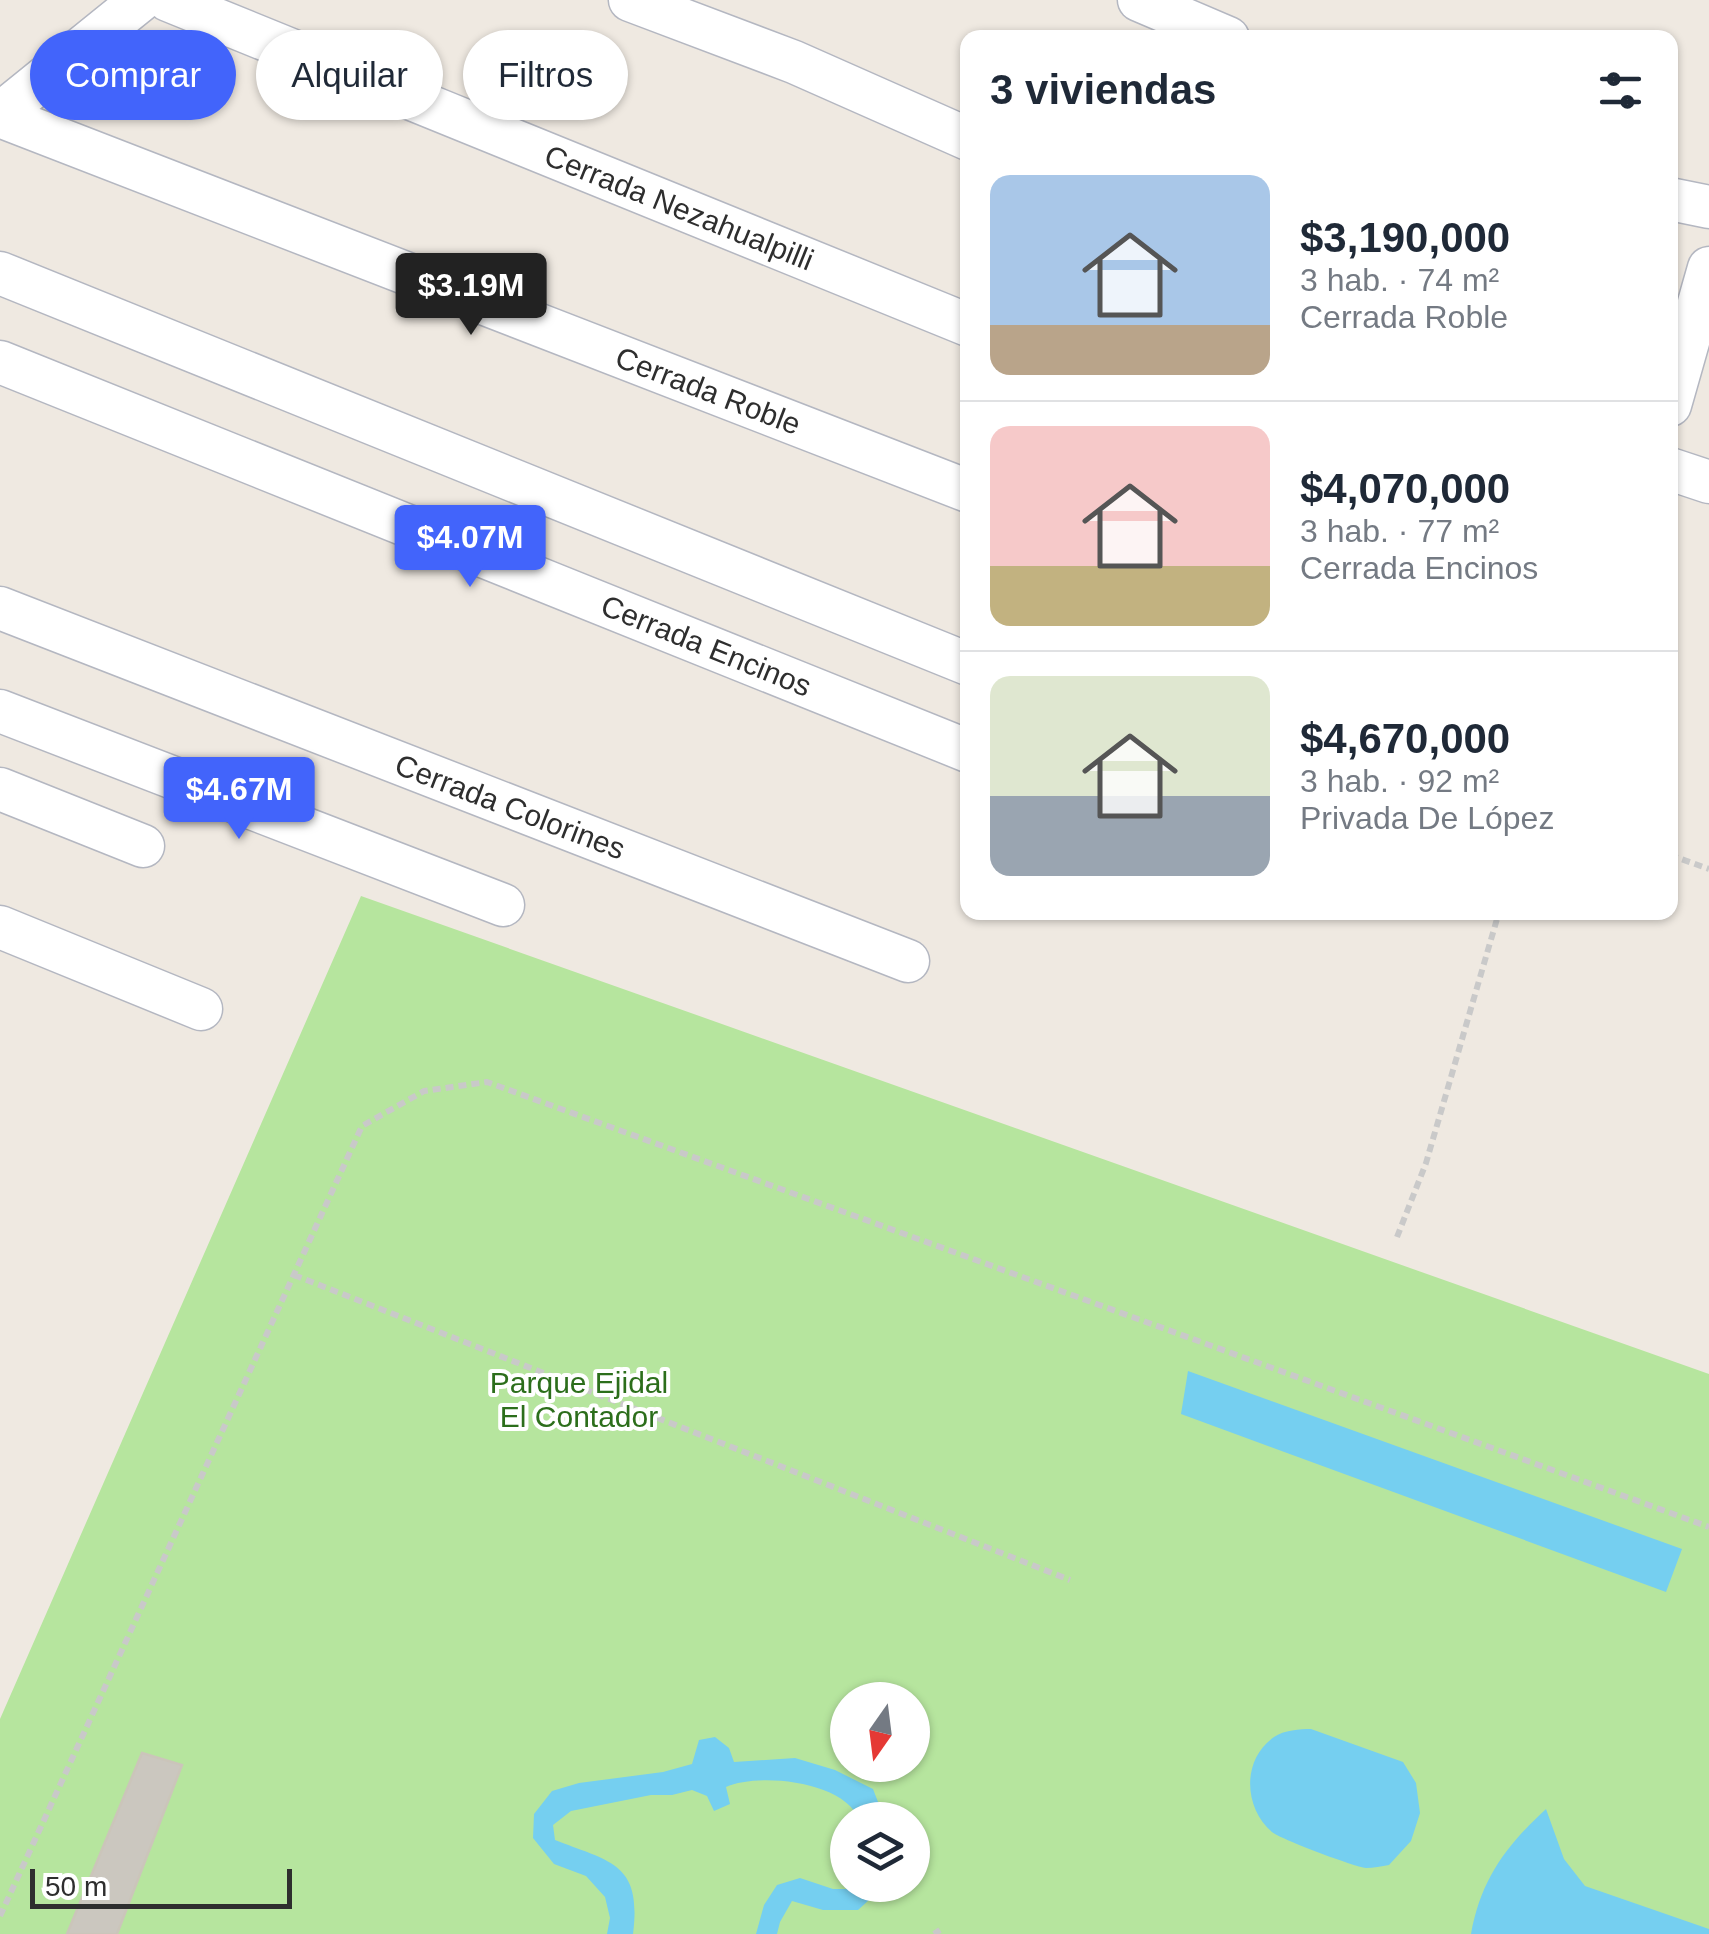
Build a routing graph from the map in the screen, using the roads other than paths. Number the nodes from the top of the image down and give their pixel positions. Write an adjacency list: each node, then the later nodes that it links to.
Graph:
1 (140, 0): 6 (street)
2 (168, 0): 12 (street, Cerrada Nezahualpilli)
3 (630, 0): 7 (street)
4 (1140, 0): 5 (street)
5 (1209, 30)
6 (0, 115): 17 (street, Cerrada Roble)
7 (960, 135)
8 (1678, 201): 9 (street)
9 (1709, 207)
10 (1709, 268): 14 (street)
11 (0, 273): 19 (street)
12 (960, 322)
13 (0, 362): 21 (street, Cerrada Encinos)
14 (1678, 376)
15 (1678, 472): 16 (street)
16 (1709, 482)
17 (960, 488)
18 (0, 608): 26 (street, Cerrada Colorines)
19 (960, 661)
20 (0, 711): 24 (street)
21 (960, 748)
22 (0, 789): 23 (street)
23 (143, 846)
24 (504, 905)
25 (0, 927): 27 (street)
26 (908, 962)
27 (201, 1009)

